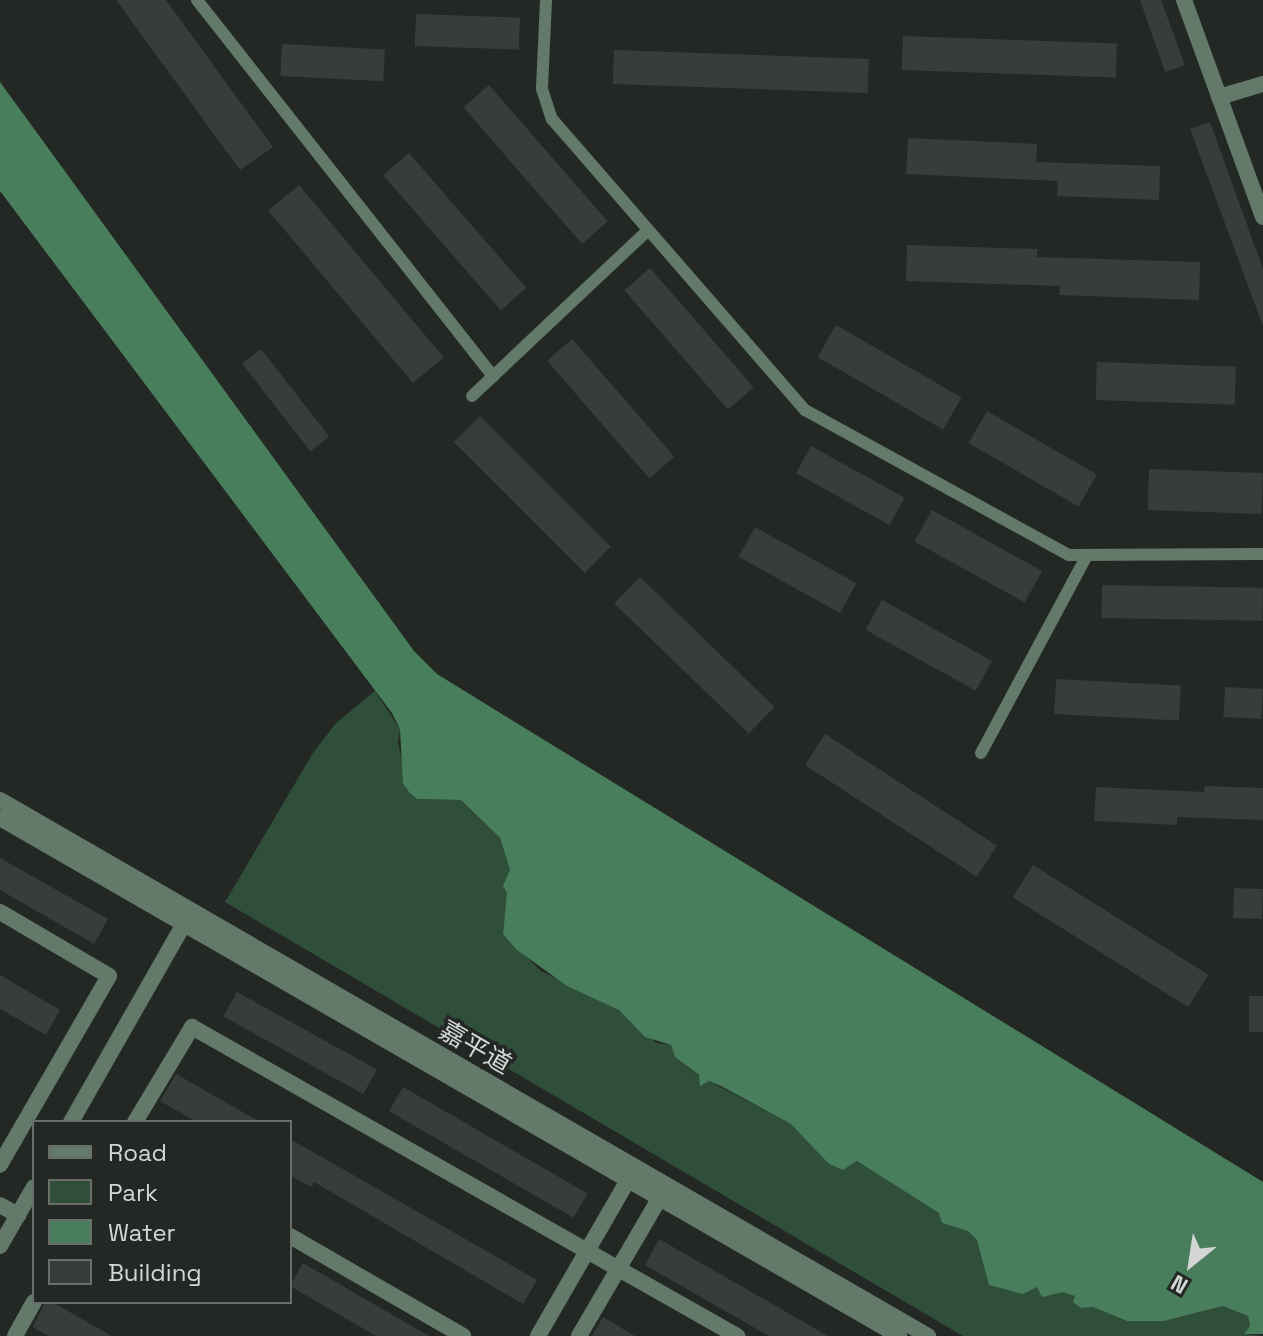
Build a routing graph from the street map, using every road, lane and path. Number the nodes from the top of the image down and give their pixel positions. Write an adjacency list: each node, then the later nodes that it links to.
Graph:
1 (197, 0): 8 (lane)
2 (546, 0): 7 (lane)
3 (1184, 0): 5 (street)
4 (1263, 84): 5 (street)
5 (1219, 97): 6 (street)
6 (1263, 217)
7 (648, 230): 8 (lane); 11 (lane)
8 (493, 376): 9 (lane)
9 (472, 396)
10 (1263, 554): 11 (lane)
11 (1087, 555): 12 (lane)
12 (981, 753)
13 (0, 800): 16 (street, 嘉平道)
14 (0, 818): 16 (street, 嘉平道)
15 (0, 912): 19 (street)
16 (188, 918): 17 (street); 20 (street, 嘉平道)
17 (72, 1120)
18 (136, 1120): 27 (street)
19 (0, 1165)
20 (631, 1174): 22 (street, 嘉平道); 27 (street)
21 (32, 1190): 24 (street)
22 (663, 1192): 28 (street); 35 (street, 嘉平道); 36 (street, 嘉平道)
23 (0, 1205): 24 (street)
24 (18, 1215): 26 (street)
25 (292, 1237): 31 (street)
26 (0, 1246)
27 (587, 1251): 28 (street); 32 (street)
28 (619, 1269): 33 (street); 34 (street)
29 (33, 1304): 30 (street)
30 (15, 1336)
31 (463, 1336)
32 (538, 1336)
33 (579, 1336)
34 (737, 1336)
35 (899, 1336)
36 (928, 1336)

